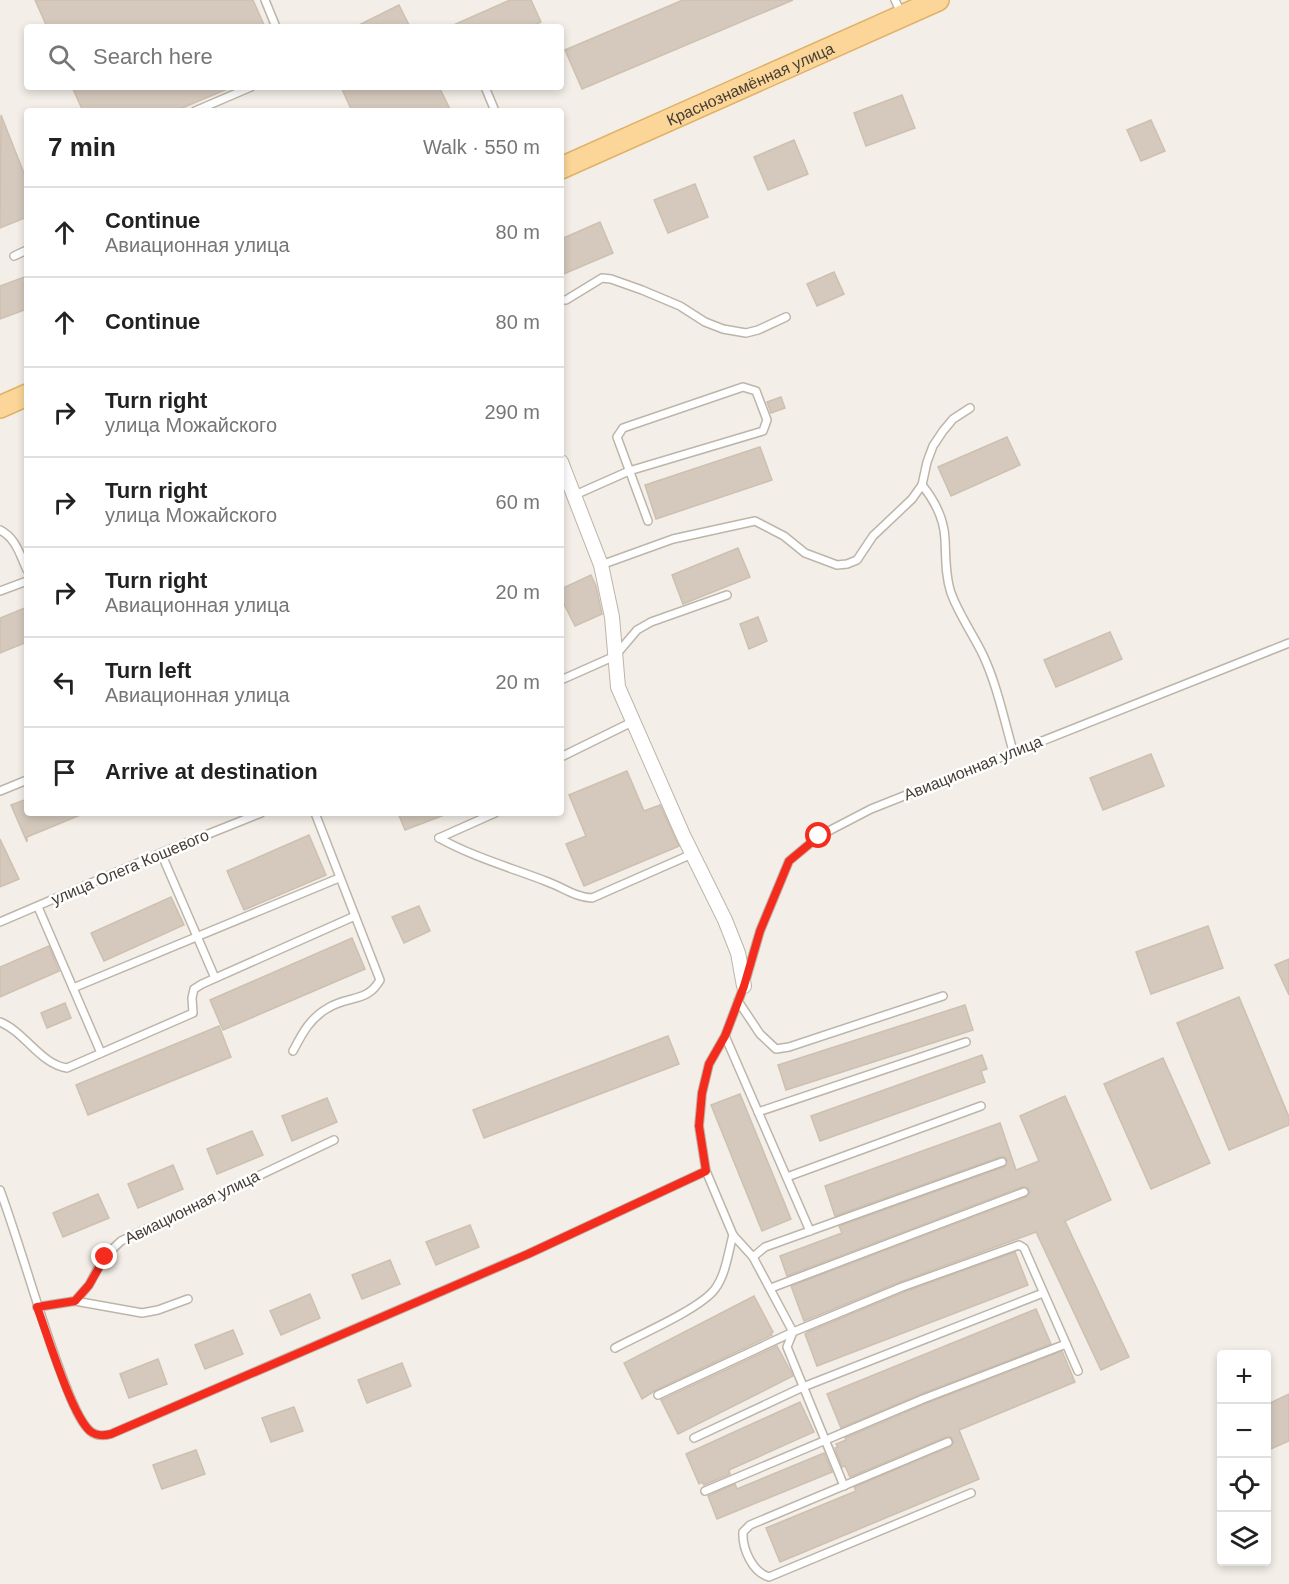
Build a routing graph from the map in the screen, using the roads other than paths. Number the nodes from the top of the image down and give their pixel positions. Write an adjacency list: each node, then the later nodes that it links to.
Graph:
1 (265, 0): 4 (lane)
2 (938, 0): 3 (main road, Краснознамённая улица)
3 (899, 8): 9 (main road, Краснознамённая улица)
4 (275, 24)
5 (244, 90): 7 (lane)
6 (486, 90): 8 (lane)
7 (202, 108)
8 (494, 108)
9 (564, 167)
10 (24, 251): 11 (lane)
11 (14, 256)
12 (564, 300): 13 (lane)
13 (786, 317)
14 (24, 396): 15 (main road)
15 (0, 406)
16 (970, 408): 19 (lane)
17 (564, 469): 20 (street)
18 (629, 471): 18 (lane); 20 (lane); 21 (lane)
19 (922, 485): 24 (lane); 32 (lane)
20 (575, 495): 24 (street)
21 (648, 521)
22 (0, 530): 23 (lane)
23 (24, 563)
24 (601, 565): 29 (street)
25 (24, 582): 26 (lane)
26 (0, 591)
27 (727, 595): 29 (lane)
28 (1289, 643): 32 (lane, Авиационная улица)
29 (615, 656): 30 (lane); 31 (street)
30 (564, 679)
31 (632, 722): 33 (lane); 40 (street)
32 (1013, 751): 47 (lane, Авиационная улица)
33 (564, 755)
34 (24, 781): 35 (lane)
35 (0, 791)
36 (254, 816): 39 (lane, улица Олега Кошевого)
37 (316, 816): 41 (lane)
38 (488, 816): 40 (lane)
39 (161, 853): 42 (lane, улица Олега Кошевого); 45 (lane)
40 (692, 854): 47 (street)
41 (339, 878): 43 (lane); 45 (lane)
42 (38, 907): 44 (lane, улица Олега Кошевого); 48 (lane)
43 (355, 916): 46 (lane); 54 (lane)
44 (0, 922)
45 (197, 937): 46 (lane); 48 (lane)
46 (214, 978): 55 (lane)
47 (744, 986): 50 (lane, Авиационная улица)
48 (73, 988): 55 (lane)
49 (943, 996): 50 (lane)
50 (738, 1001): 52 (lane, Авиационная улица)
51 (0, 1022): 55 (lane)
52 (725, 1036): 57 (lane); 60 (lane, Авиационная улица)
53 (966, 1042): 57 (lane)
54 (293, 1051)
55 (101, 1053)
56 (981, 1106): 61 (lane)
57 (758, 1112): 61 (lane)
58 (334, 1140): 70 (lane, Авиационная улица)
59 (1002, 1162): 64 (lane)
60 (706, 1171): 65 (lane, Авиационная улица); 71 (lane)
61 (787, 1177): 64 (lane)
62 (0, 1190): 71 (lane)
63 (1024, 1192): 67 (lane)
64 (810, 1231): 66 (lane)
65 (733, 1235): 66 (lane, Авиационная улица); 74 (lane)
66 (753, 1257): 67 (lane, Авиационная улица)
67 (771, 1288): 72 (lane, Авиационная улица)
68 (1043, 1293): 72 (lane); 73 (lane); 76 (lane)
69 (188, 1299): 70 (lane)
70 (75, 1301): 71 (lane)
71 (37, 1307)
72 (793, 1332): 76 (lane); 77 (lane)
73 (1066, 1344): 75 (lane); 79 (lane)
74 (615, 1348)
75 (1078, 1371)
76 (803, 1387): 78 (lane); 79 (lane)
77 (658, 1395)
78 (694, 1438)
79 (825, 1441): 81 (lane); 82 (lane)
80 (948, 1442): 81 (lane)
81 (844, 1486): 83 (lane)
82 (705, 1491)
83 (970, 1492)

